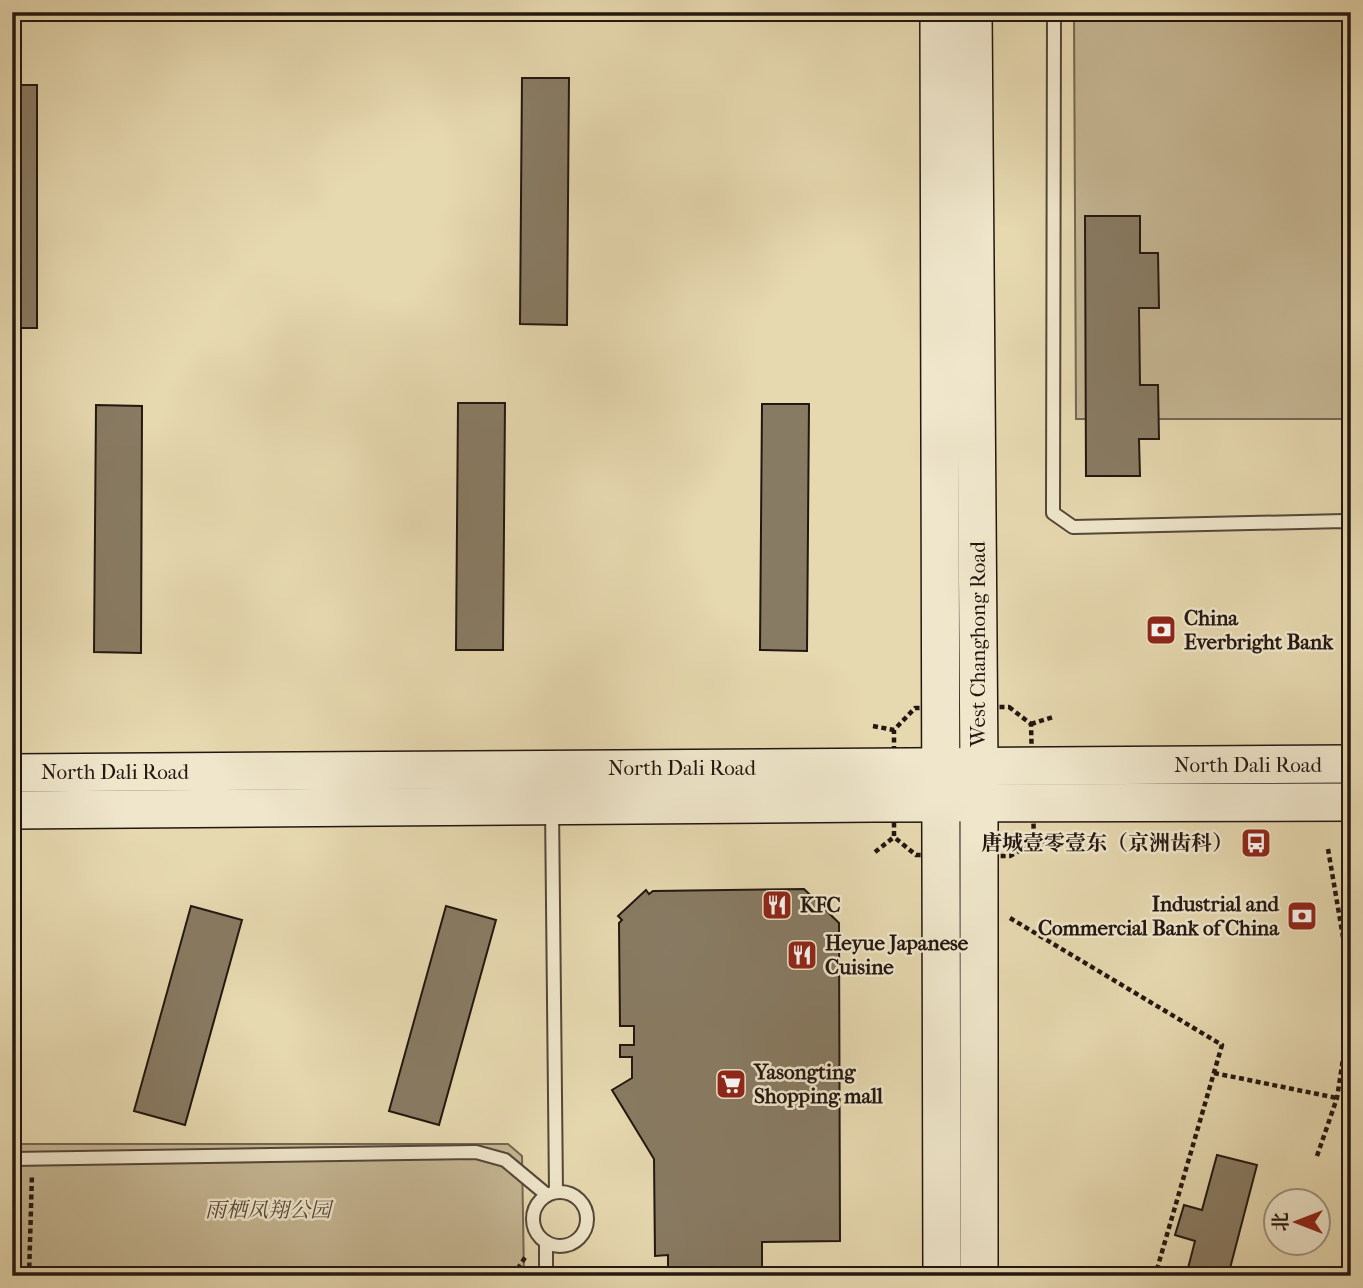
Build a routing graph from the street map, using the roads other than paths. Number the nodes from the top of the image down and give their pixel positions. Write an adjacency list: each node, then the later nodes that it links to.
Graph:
1 (939, 12): 6 (main road, West Changhong Road)
2 (973, 12): 7 (main road, West Changhong Road)
3 (1054, 12): 4 (lane)
4 (1351, 524)
5 (1351, 764): 7 (main road, North Dali Road)
6 (941, 766): 7 (main road, North Dali Road); 8 (main road, North Dali Road); 10 (main road, West Changhong Road)
7 (979, 767): 11 (main road, West Changhong Road)
8 (12, 773)
9 (1351, 802): 11 (main road, North Dali Road)
10 (941, 803): 11 (main road, North Dali Road); 12 (main road, North Dali Road); 18 (main road, West Changhong Road)
11 (979, 803): 19 (main road, West Changhong Road)
12 (552, 806): 13 (main road, North Dali Road); 15 (lane)
13 (12, 810)
14 (12, 1159): 15 (lane)
15 (551, 1193): 16 (lane); 16 (lane)
16 (546, 1242): 17 (lane)
17 (546, 1276)
18 (942, 1276)
19 (979, 1276)

